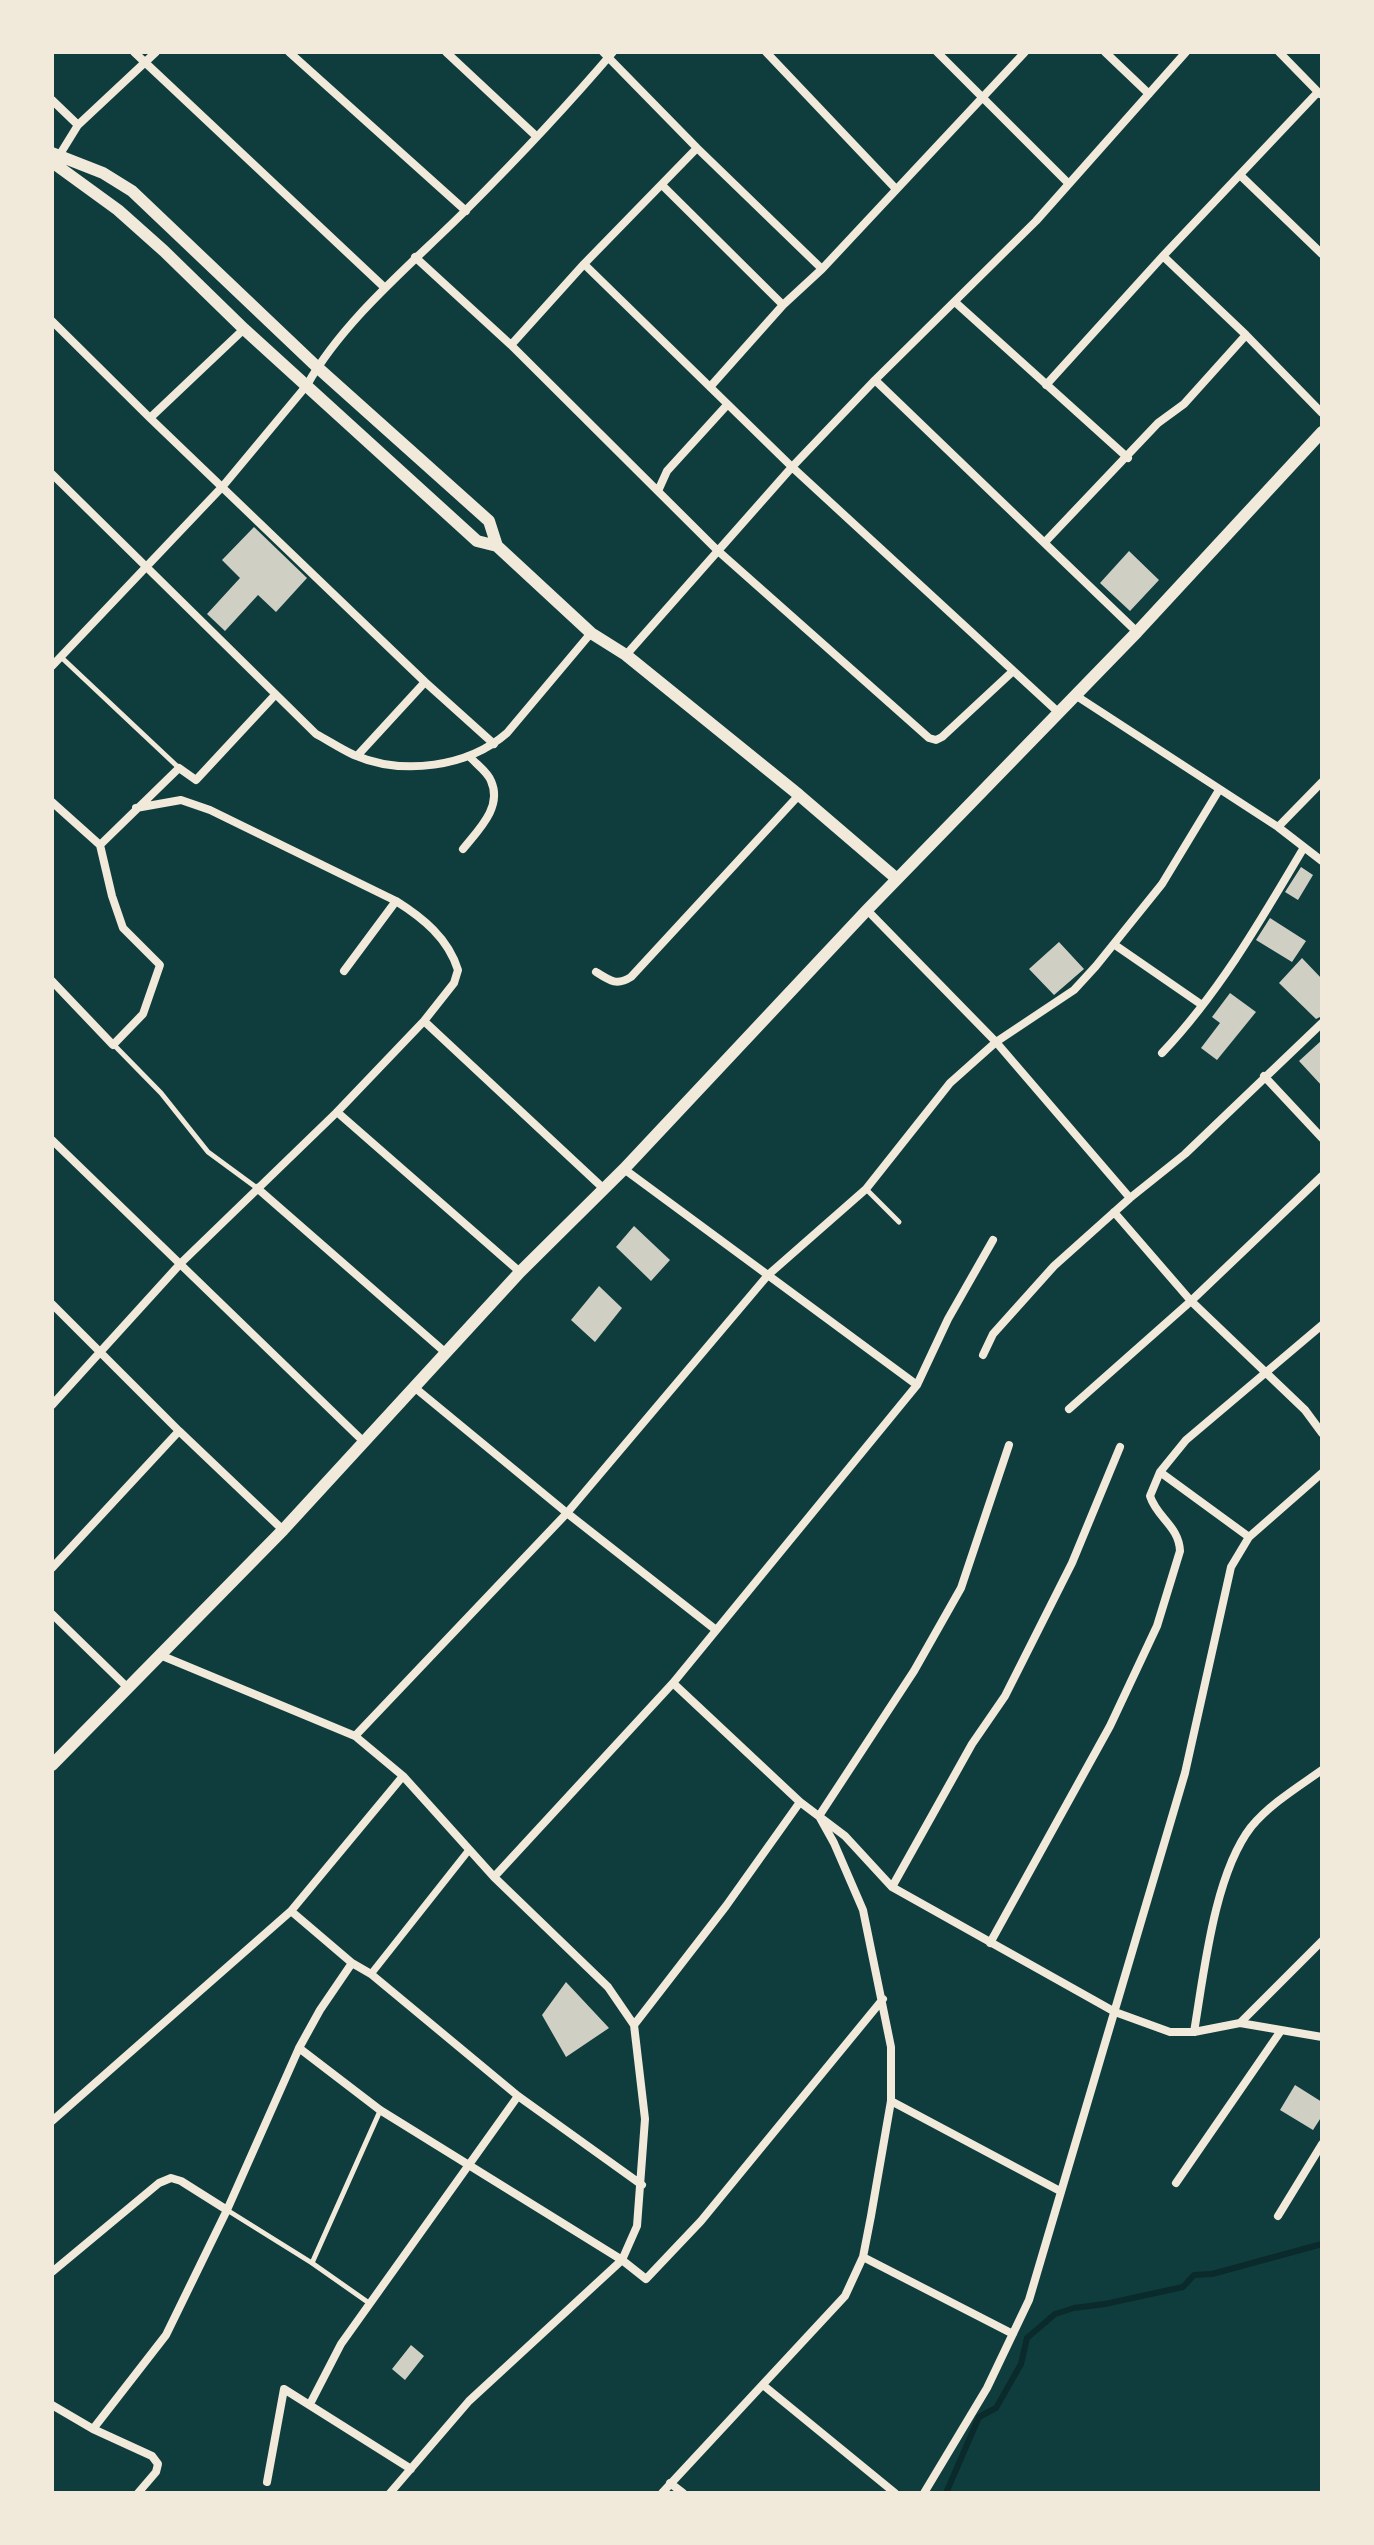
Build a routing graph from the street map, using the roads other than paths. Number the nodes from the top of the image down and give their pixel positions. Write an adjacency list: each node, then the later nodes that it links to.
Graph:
1 (134, 52): 12 (street)
2 (156, 52): 12 (street)
3 (289, 52): 25 (street)
4 (446, 52): 18 (street)
5 (766, 52): 24 (street)
6 (937, 52): 15 (street)
7 (1025, 52): 15 (street)
8 (1105, 52): 13 (street)
9 (1186, 52): 13 (street)
10 (1279, 52): 14 (street)
11 (608, 54): 18 (street); 19 (street)
12 (146, 63): 17 (street); 31 (street)
13 (1149, 94): 22 (street)
14 (1320, 94): 21 (street)
15 (984, 98): 22 (street); 24 (street)
16 (52, 100): 17 (street)
17 (78, 125): 20 (street)
18 (536, 136): 25 (street)
19 (697, 148): 23 (street); 30 (street)
20 (54, 160): 35 (main road); 38 (main road)
21 (1240, 175): 26 (street); 27 (street)
22 (1068, 183): 32 (street)
23 (662, 185): 29 (street); 33 (street)
24 (896, 189): 30 (street)
25 (466, 211): 28 (street)
26 (1322, 254)
27 (1163, 256): 36 (street); 41 (street)
28 (415, 257): 31 (street); 37 (street)
29 (584, 264): 37 (street); 42 (street)
30 (822, 269): 33 (street)
31 (385, 288): 38 (street)
32 (955, 302): 39 (street); 41 (street)
33 (783, 305): 42 (street)
34 (52, 321): 45 (street)
35 (244, 329): 40 (main road); 45 (street)
36 (1246, 335): 44 (street); 47 (street)
37 (511, 345): 51 (street)
38 (317, 367): 40 (street); 53 (main road)
39 (875, 380): 48 (street); 52 (street)
40 (307, 385): 50 (street); 53 (main road)
41 (1046, 385): 47 (street)
42 (710, 387): 43 (street)
43 (727, 405): 48 (street); 51 (street)
44 (1322, 413)
45 (150, 418): 50 (street)
46 (1322, 432): 56 (main road)
47 (1128, 458): 52 (street)
48 (792, 467): 54 (street); 61 (street)
49 (52, 474): 55 (street)
50 (223, 486): 55 (street); 62 (street)
51 (658, 491): 54 (street)
52 (1045, 542): 56 (street)
53 (497, 546): 57 (main road)
54 (717, 550): 58 (street); 61 (street)
55 (146, 565): 59 (street); 63 (street)
56 (1137, 632): 64 (main road)
57 (591, 633): 58 (main road); 66 (street)
58 (626, 655): 72 (main road)
59 (60, 657): 60 (street); 69 (lane)
60 (52, 666)
61 (1012, 672): 65 (street)
62 (425, 682): 66 (street); 67 (street)
63 (275, 695): 67 (street); 69 (street)
64 (1075, 695): 65 (main road); 71 (street)
65 (1058, 712): 80 (main road)
66 (494, 744): 68 (street)
67 (357, 756): 68 (street)
68 (470, 757): 77 (street)
69 (179, 768): 74 (street)
70 (1322, 782): 75 (street)
71 (1219, 790): 75 (street); 83 (street)
72 (799, 795): 80 (main road); 85 (street)
73 (52, 802): 76 (street)
74 (136, 808): 76 (street); 81 (street)
75 (1278, 827): 78 (street)
76 (100, 845): 91 (street)
77 (463, 849)
78 (1303, 849): 79 (street); 87 (street)
79 (1322, 861)
80 (897, 879): 82 (main road)
81 (396, 901): 84 (street); 88 (street)
82 (867, 910): 90 (street); 97 (main road)
83 (1115, 945): 87 (street); 90 (street)
84 (344, 971)
85 (596, 972)
86 (52, 981): 91 (street)
87 (1202, 1005): 92 (street)
88 (424, 1021): 94 (street); 100 (street)
89 (1322, 1023): 93 (street)
90 (996, 1042): 101 (street); 102 (street)
91 (113, 1045): 99 (lane)
92 (1162, 1053)
93 (1264, 1076): 95 (street); 102 (street)
94 (337, 1112): 99 (street); 107 (street)
95 (1322, 1138)
96 (52, 1140): 106 (street)
97 (624, 1169): 100 (main road); 108 (street)
98 (1322, 1176): 109 (street)
99 (257, 1188): 106 (street); 113 (street)
100 (604, 1189): 107 (main road)
101 (866, 1189): 104 (lane); 108 (street)
102 (1130, 1198): 103 (street)
103 (1114, 1212): 109 (street); 114 (street)
104 (899, 1222)
105 (993, 1240): 116 (street)
106 (181, 1263): 112 (street); 122 (street)
107 (520, 1272): 113 (main road)
108 (768, 1275): 116 (street); 127 (street)
109 (1191, 1301): 115 (street); 119 (street)
110 (52, 1304): 112 (street)
111 (1322, 1325): 115 (street)
112 (102, 1351): 118 (street); 120 (street)
113 (446, 1353): 117 (main road)
114 (983, 1355)
115 (1268, 1374): 121 (street); 125 (street)
116 (917, 1385): 132 (street)
117 (414, 1387): 122 (main road); 127 (street)
118 (52, 1405)
119 (1069, 1409)
120 (179, 1431): 128 (street); 130 (street)
121 (1322, 1433)
122 (364, 1442): 128 (main road)
123 (1009, 1445): 141 (street)
124 (1120, 1447): 144 (street)
125 (1160, 1472): 129 (street); 147 (street)
126 (1322, 1473): 129 (street)
127 (567, 1513): 132 (street); 136 (street)
128 (283, 1530): 133 (main road)
129 (1249, 1537): 151 (street)
130 (52, 1568)
131 (52, 1614): 135 (street)
132 (716, 1630): 134 (street)
133 (160, 1655): 135 (main road); 136 (street)
134 (673, 1683): 140 (street); 143 (street)
135 (128, 1688): 137 (main road)
136 (355, 1736): 139 (street)
137 (52, 1765)
138 (1322, 1770): 154 (street)
139 (403, 1776): 142 (street); 145 (street)
140 (800, 1802): 141 (street); 153 (street)
141 (819, 1816): 144 (street); 150 (street)
142 (469, 1850): 143 (street); 149 (street)
143 (494, 1877): 153 (street)
144 (892, 1887): 147 (street)
145 (291, 1911): 148 (street); 161 (street)
146 (1322, 1941): 152 (street)
147 (990, 1943): 151 (street)
148 (352, 1963): 149 (street); 157 (street)
149 (371, 1974): 158 (street)
150 (883, 1999): 159 (street); 170 (street)
151 (1115, 2012): 154 (street); 166 (street)
152 (1240, 2023): 154 (street); 155 (street)
153 (634, 2025): 165 (street)
154 (1194, 2032)
155 (1280, 2032): 156 (street); 164 (street)
156 (1322, 2037)
157 (299, 2048): 160 (street); 167 (street)
158 (518, 2096): 163 (street); 165 (street)
159 (891, 2101): 166 (street); 169 (street)
160 (380, 2110): 163 (street); 171 (lane)
161 (52, 2121)
162 (1322, 2144): 168 (street)
163 (469, 2166): 170 (street); 173 (street)
164 (1176, 2183)
165 (642, 2185): 170 (street)
166 (1060, 2191): 174 (street)
167 (227, 2210): 171 (lane); 172 (street); 178 (street)
168 (1278, 2216)
169 (863, 2257): 174 (street); 175 (street)
170 (622, 2260): 179 (street)
171 (312, 2263): 173 (lane)
172 (52, 2272)
173 (370, 2304): 176 (street)
174 (1013, 2334): 187 (street)
175 (763, 2385): 181 (street); 186 (street)
176 (310, 2404): 179 (street); 180 (street)
177 (52, 2405): 178 (street)
178 (93, 2429): 182 (street)
179 (411, 2469): 183 (street)
180 (267, 2482)
181 (670, 2483): 184 (street); 185 (street)
182 (138, 2493)
183 (390, 2493)
184 (662, 2493)
185 (683, 2493)
186 (895, 2493)
187 (924, 2493)

